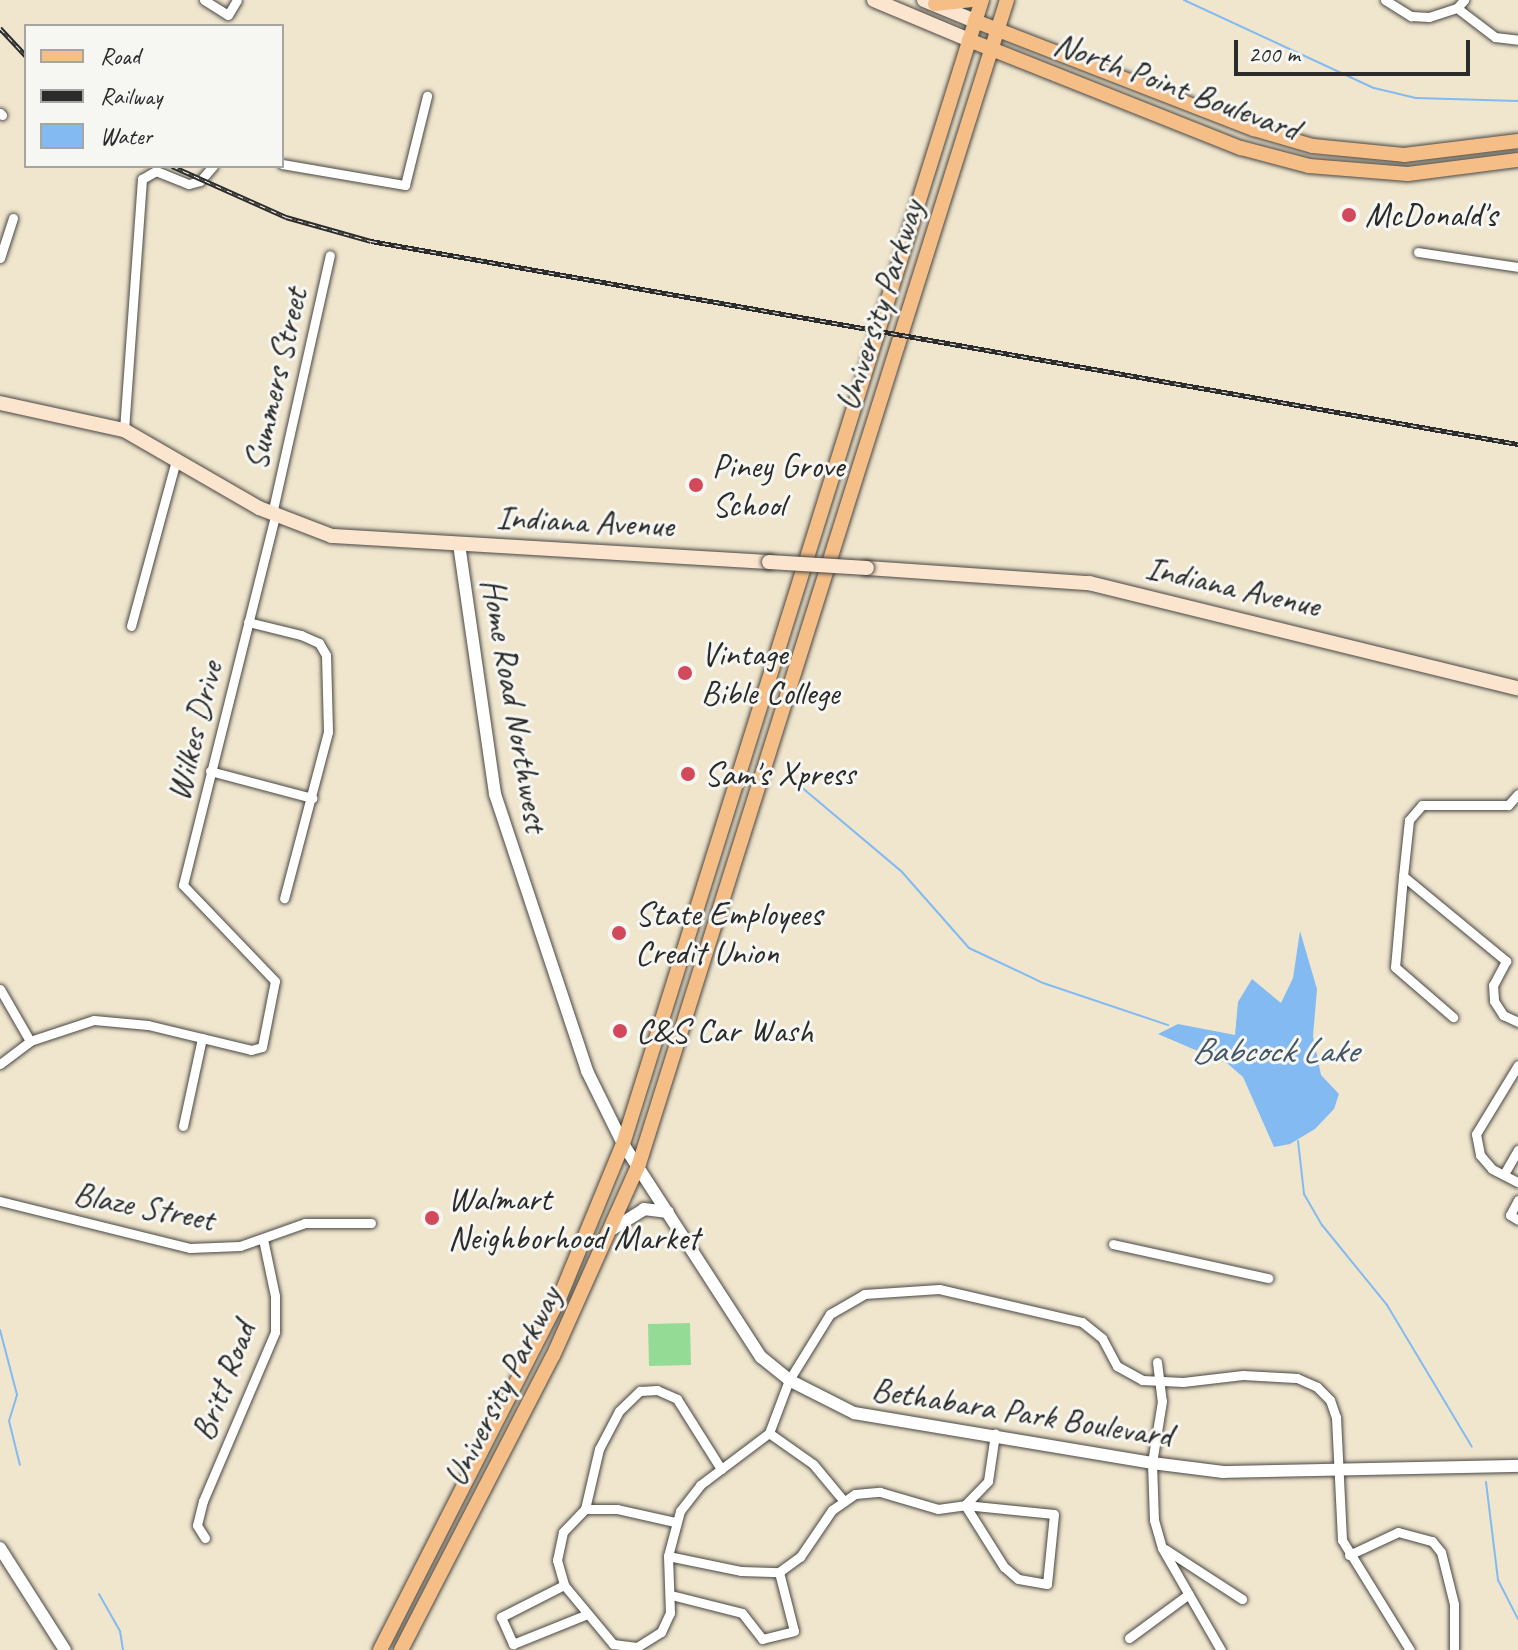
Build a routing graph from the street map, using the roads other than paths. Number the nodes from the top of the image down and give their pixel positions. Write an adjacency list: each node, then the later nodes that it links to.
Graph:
1 (204, 0): 2 (street)
2 (237, 0)
3 (874, 0): 13 (main road, North Point Boulevard)
4 (972, 0): 9 (main road)
5 (982, 0): 11 (main road, University Parkway)
6 (1007, 0): 12 (main road, University Parkway)
7 (1385, 0): 10 (street)
8 (1464, 0): 10 (street)
9 (929, 2): 11 (main road, North Point Boulevard)
10 (1457, 8): 14 (street)
11 (975, 21): 12 (main road, North Point Boulevard); 13 (main road, University Parkway)
12 (997, 30): 15 (main road, University Parkway); 18 (main road, North Point Boulevard)
13 (969, 40): 15 (main road, North Point Boulevard); 51 (main road, University Parkway)
14 (1518, 40)
15 (991, 48): 20 (main road, North Point Boulevard); 53 (main road, University Parkway)
16 (427, 96): 22 (street)
17 (1518, 141): 19 (main road, North Point Boulevard)
18 (1313, 146): 19 (main road, North Point Boulevard); 20 (main road)
19 (1346, 150): 23 (main road)
20 (1276, 158): 23 (main road, North Point Boulevard)
21 (1518, 160): 23 (main road, North Point Boulevard)
22 (284, 164)
23 (1309, 166)
24 (210, 168): 31 (street)
25 (13, 218): 28 (street)
26 (1418, 252): 29 (street)
27 (330, 255): 33 (street, Summers Street)
28 (0, 258)
29 (1518, 267)
30 (0, 403): 31 (main road, Indiana Avenue)
31 (124, 430): 32 (main road, Indiana Avenue)
32 (176, 460): 33 (main road, Indiana Avenue); 36 (street)
33 (273, 515): 34 (main road, Indiana Avenue); 35 (street, Wilkes Drive)
34 (459, 544): 37 (main road, Indiana Avenue, bridge); 51 (street, Home Road Northwest)
35 (248, 622): 38 (street, Wilkes Drive); 40 (street)
36 (131, 626)
37 (1518, 688)
38 (210, 771): 40 (street); 46 (street, Wilkes Drive)
39 (1518, 794): 41 (street)
40 (312, 798): 42 (street)
41 (1403, 876): 44 (street); 45 (street)
42 (284, 898)
43 (0, 989): 47 (street)
44 (1453, 1017)
45 (1518, 1022)
46 (202, 1038): 47 (street); 50 (street)
47 (30, 1041): 48 (street)
48 (0, 1064)
49 (1518, 1065): 54 (street)
50 (183, 1126)
51 (623, 1144): 53 (street, Home Road Northwest); 92 (main road, University Parkway)
52 (1518, 1150): 54 (street)
53 (639, 1164): 58 (street, Bethabara Park Boulevard); 61 (main road, University Parkway)
54 (1504, 1174): 55 (street)
55 (1518, 1182)
56 (1518, 1200): 59 (street)
57 (0, 1201): 62 (street, Blaze Street)
58 (668, 1212): 61 (street); 66 (street, Bethabara Park Boulevard)
59 (1518, 1220)
60 (371, 1223): 62 (street, Blaze Street)
61 (609, 1232): 93 (main road, University Parkway)
62 (263, 1239): 78 (street, Britt Road)
63 (1113, 1244): 64 (street)
64 (1268, 1278)
65 (1157, 1362): 67 (street)
66 (789, 1380): 67 (street); 68 (street); 69 (street, Bethabara Park Boulevard)
67 (1160, 1381): 70 (street); 72 (street)
68 (769, 1433): 73 (street); 74 (street)
69 (995, 1434): 70 (street, Bethabara Park Boulevard); 75 (street)
70 (1152, 1463): 72 (street, Bethabara Park Boulevard); 80 (street)
71 (1518, 1466): 72 (street, Bethabara Park Boulevard)
72 (1338, 1467): 81 (street)
73 (721, 1469): 76 (street); 77 (street)
74 (843, 1500): 75 (street); 83 (street)
75 (965, 1505): 75 (street)
76 (585, 1509): 77 (street); 84 (street)
77 (675, 1522): 82 (street)
78 (205, 1538)
79 (0, 1548): 91 (street)
80 (1162, 1548): 85 (street); 87 (street)
81 (1349, 1555): 95 (street); 96 (street)
82 (668, 1556): 83 (street); 86 (street)
83 (779, 1572): 86 (street)
84 (564, 1585): 88 (street); 88 (street)
85 (1189, 1594): 89 (street); 90 (street)
86 (671, 1595): 88 (street)
87 (1242, 1599)
88 (585, 1615)
89 (1129, 1638)
90 (1220, 1647): 94 (street)
91 (65, 1650)
92 (380, 1650)
93 (401, 1650)
94 (1208, 1650)
95 (1410, 1650)
96 (1454, 1650)

